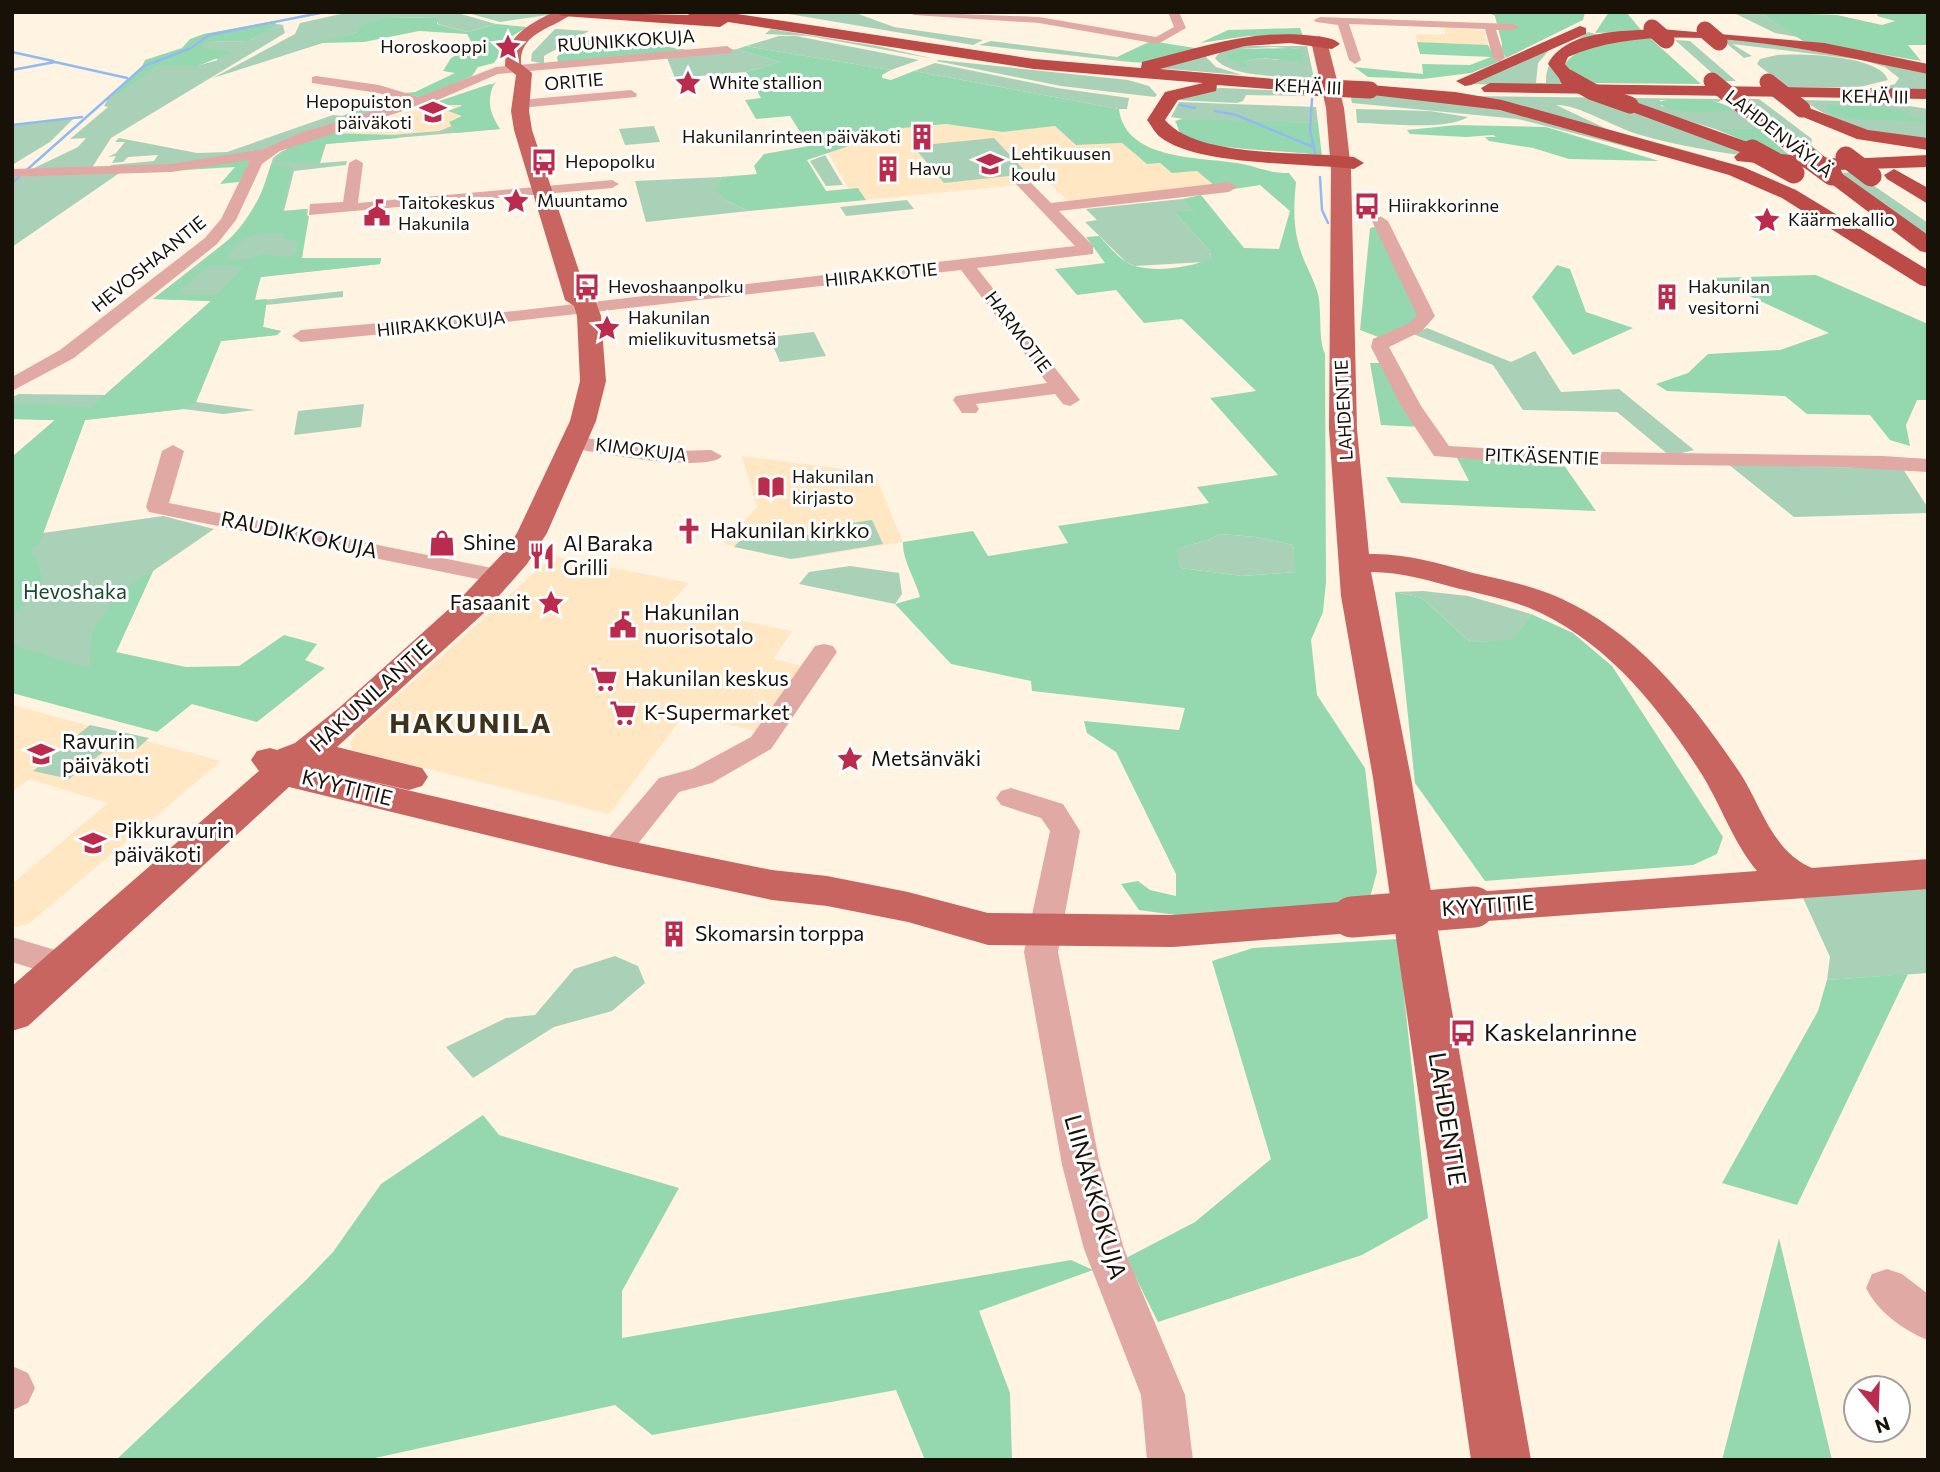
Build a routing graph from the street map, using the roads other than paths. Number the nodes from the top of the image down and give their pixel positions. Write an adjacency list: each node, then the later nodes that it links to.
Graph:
1 (693, 12): 16 (highway, KEHÄ III)
2 (734, 12): 24 (highway, KEHÄ III)
3 (914, 12): 8 (street)
4 (1173, 12): 8 (street)
5 (1395, 12): 12 (street)
6 (1638, 12): 18 (highway, bridge)
7 (569, 14): 16 (highway); 25 (main road)
8 (1038, 16)
9 (1318, 16): 10 (street); 17 (street)
10 (1338, 20): 12 (street); 23 (street)
11 (1722, 21): 21 (highway)
12 (1404, 23): 13 (street)
13 (1490, 27): 14 (street); 22 (street)
14 (1513, 27)
15 (1691, 28): 20 (highway)
16 (855, 38): 24 (highway, KEHÄ III)
17 (1324, 43): 24 (highway); 30 (highway); 44 (main road, LAHDENTIE)
18 (1671, 44)
19 (727, 50): 25 (street, RUUNIKKOKUJA)
20 (1722, 51)
21 (1849, 53): 26 (highway); 45 (highway, bridge)
22 (1499, 58)
23 (1355, 60)
24 (1061, 64): 30 (highway, KEHÄ III); 44 (highway)
25 (520, 68): 36 (main road); 37 (street, HEVOSHAANTIE)
26 (1928, 69)
27 (1708, 77): 28 (highway, LAHDENVÄYLÄ, bridge)
28 (1753, 79): 32 (highway, KEHÄ III); 33 (highway); 35 (highway, KEHÄ III); 38 (highway); 39 (highway, bridge); 45 (highway, LAHDENVÄYLÄ); 46 (highway, LAHDENVÄYLÄ, bridge)
29 (316, 80): 37 (street)
30 (1307, 84): 32 (highway, KEHÄ III, bridge); 44 (highway)
31 (1419, 86): 32 (highway, KEHÄ III); 33 (highway, KEHÄ III); 42 (highway)
32 (1369, 87): 59 (highway)
33 (1797, 90): 35 (highway, KEHÄ III)
34 (631, 94): 36 (street, ORITIE)
35 (1928, 96)
36 (521, 99): 51 (main road)
37 (420, 101): 41 (street, HEVOSHAANTIE)
38 (1928, 107)
39 (1806, 111): 40 (highway); 46 (highway)
40 (1928, 144)
41 (267, 153): 47 (street); 62 (street, HEVOSHAANTIE)
42 (1928, 161)
43 (356, 163): 51 (street)
44 (1345, 163): 68 (main road, LAHDENTIE)
45 (1800, 164): 56 (highway, LAHDENVÄYLÄ, bridge); 58 (highway)
46 (1870, 166): 52 (highway); 54 (highway, LAHDENVÄYLÄ)
47 (12, 173)
48 (1021, 181): 53 (street, HIIRAKKOTIE)
49 (612, 184): 51 (street)
50 (1229, 187): 53 (street)
51 (542, 190): 60 (main road)
52 (1928, 198)
53 (1048, 208): 57 (street, HIIRAKKOTIE)
54 (1928, 216)
55 (1380, 221): 67 (street, PITKÄSENTIE)
56 (1928, 246)
57 (967, 265): 60 (street, HIIRAKKOTIE); 63 (street, HARMOTIE)
58 (1928, 267)
59 (1928, 280)
60 (583, 308): 61 (street, HIIRAKKOKUJA); 64 (main road)
61 (301, 336)
62 (12, 384)
63 (969, 409)
64 (579, 428): 66 (street, KIMOKUJA); 69 (main road, HAKUNILANTIE)
65 (173, 452): 69 (street, RAUDIKKOKUJA)
66 (711, 456)
67 (1928, 466)
68 (1367, 567): 75 (main road); 82 (main road, LAHDENTIE)
69 (493, 575): 71 (main road, HAKUNILANTIE)
70 (824, 652): 73 (street)
71 (288, 761): 73 (main road, KYYTITIE); 77 (main road, HAKUNILANTIE)
72 (1011, 798): 76 (street, LIINAKKOKUJA)
73 (620, 844): 76 (main road, KYYTITIE)
74 (1928, 874): 75 (main road, KYYTITIE)
75 (1807, 882): 76 (main road, KYYTITIE, bridge)
76 (1047, 929): 81 (street, LIINAKKOKUJA)
77 (31, 963): 78 (main road, HAKUNILANTIE)
78 (12, 1013)
79 (1887, 1288): 80 (street)
80 (1928, 1320)
81 (1170, 1460)
82 (1501, 1460)

